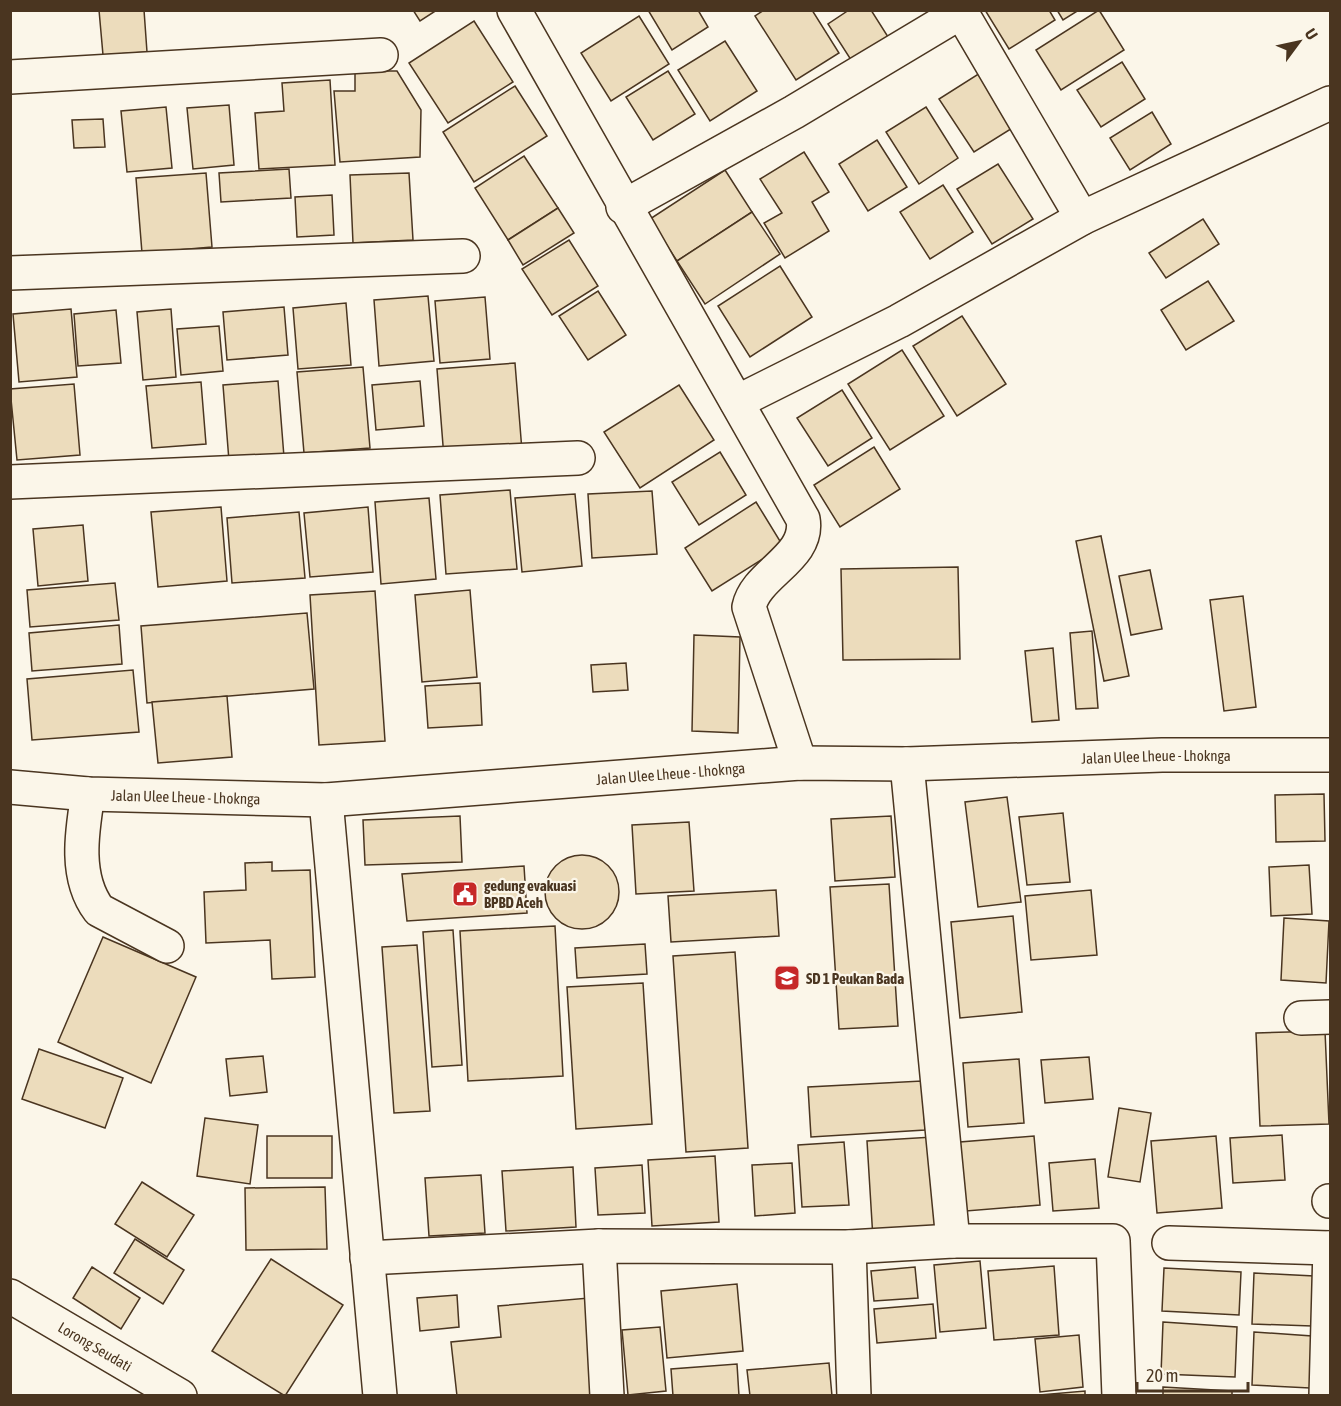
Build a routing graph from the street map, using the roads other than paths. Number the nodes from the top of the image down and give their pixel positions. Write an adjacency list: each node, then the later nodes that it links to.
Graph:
1 (960, 11): 6 (main road); 7 (main road)
2 (520, 13): 6 (main road)
3 (381, 54): 4 (main road)
4 (10, 77)
5 (1330, 103): 7 (main road)
6 (623, 207): 10 (main road)
7 (1082, 218): 10 (main road)
8 (464, 256): 9 (main road)
9 (10, 273)
10 (737, 402): 14 (main road)
11 (578, 458): 12 (main road)
12 (10, 482)
13 (1330, 755): 15 (main road, Jalan Ulee Lheue - Lhoknga)
14 (800, 763): 15 (main road, Jalan Ulee Lheue - Lhoknga); 18 (main road, Jalan Ulee Lheue - Lhoknga)
15 (908, 764): 20 (main road)
16 (10, 787): 17 (main road, Jalan Ulee Lheue - Lhoknga)
17 (88, 794): 18 (main road, Jalan Ulee Lheue - Lhoknga); 19 (main road)
18 (326, 800): 25 (main road)
19 (166, 946)
20 (953, 1241): 23 (main road); 31 (main road)
21 (1168, 1243): 24 (main road)
22 (599, 1246): 23 (main road); 25 (main road); 29 (main road)
23 (849, 1247): 30 (main road)
24 (1330, 1248): 32 (main road)
25 (367, 1257): 28 (main road)
26 (10, 1296): 27 (main road, Lorong Seudati)
27 (180, 1395)
28 (380, 1395)
29 (607, 1395)
30 (854, 1395)
31 (1119, 1395)
32 (1326, 1395)

